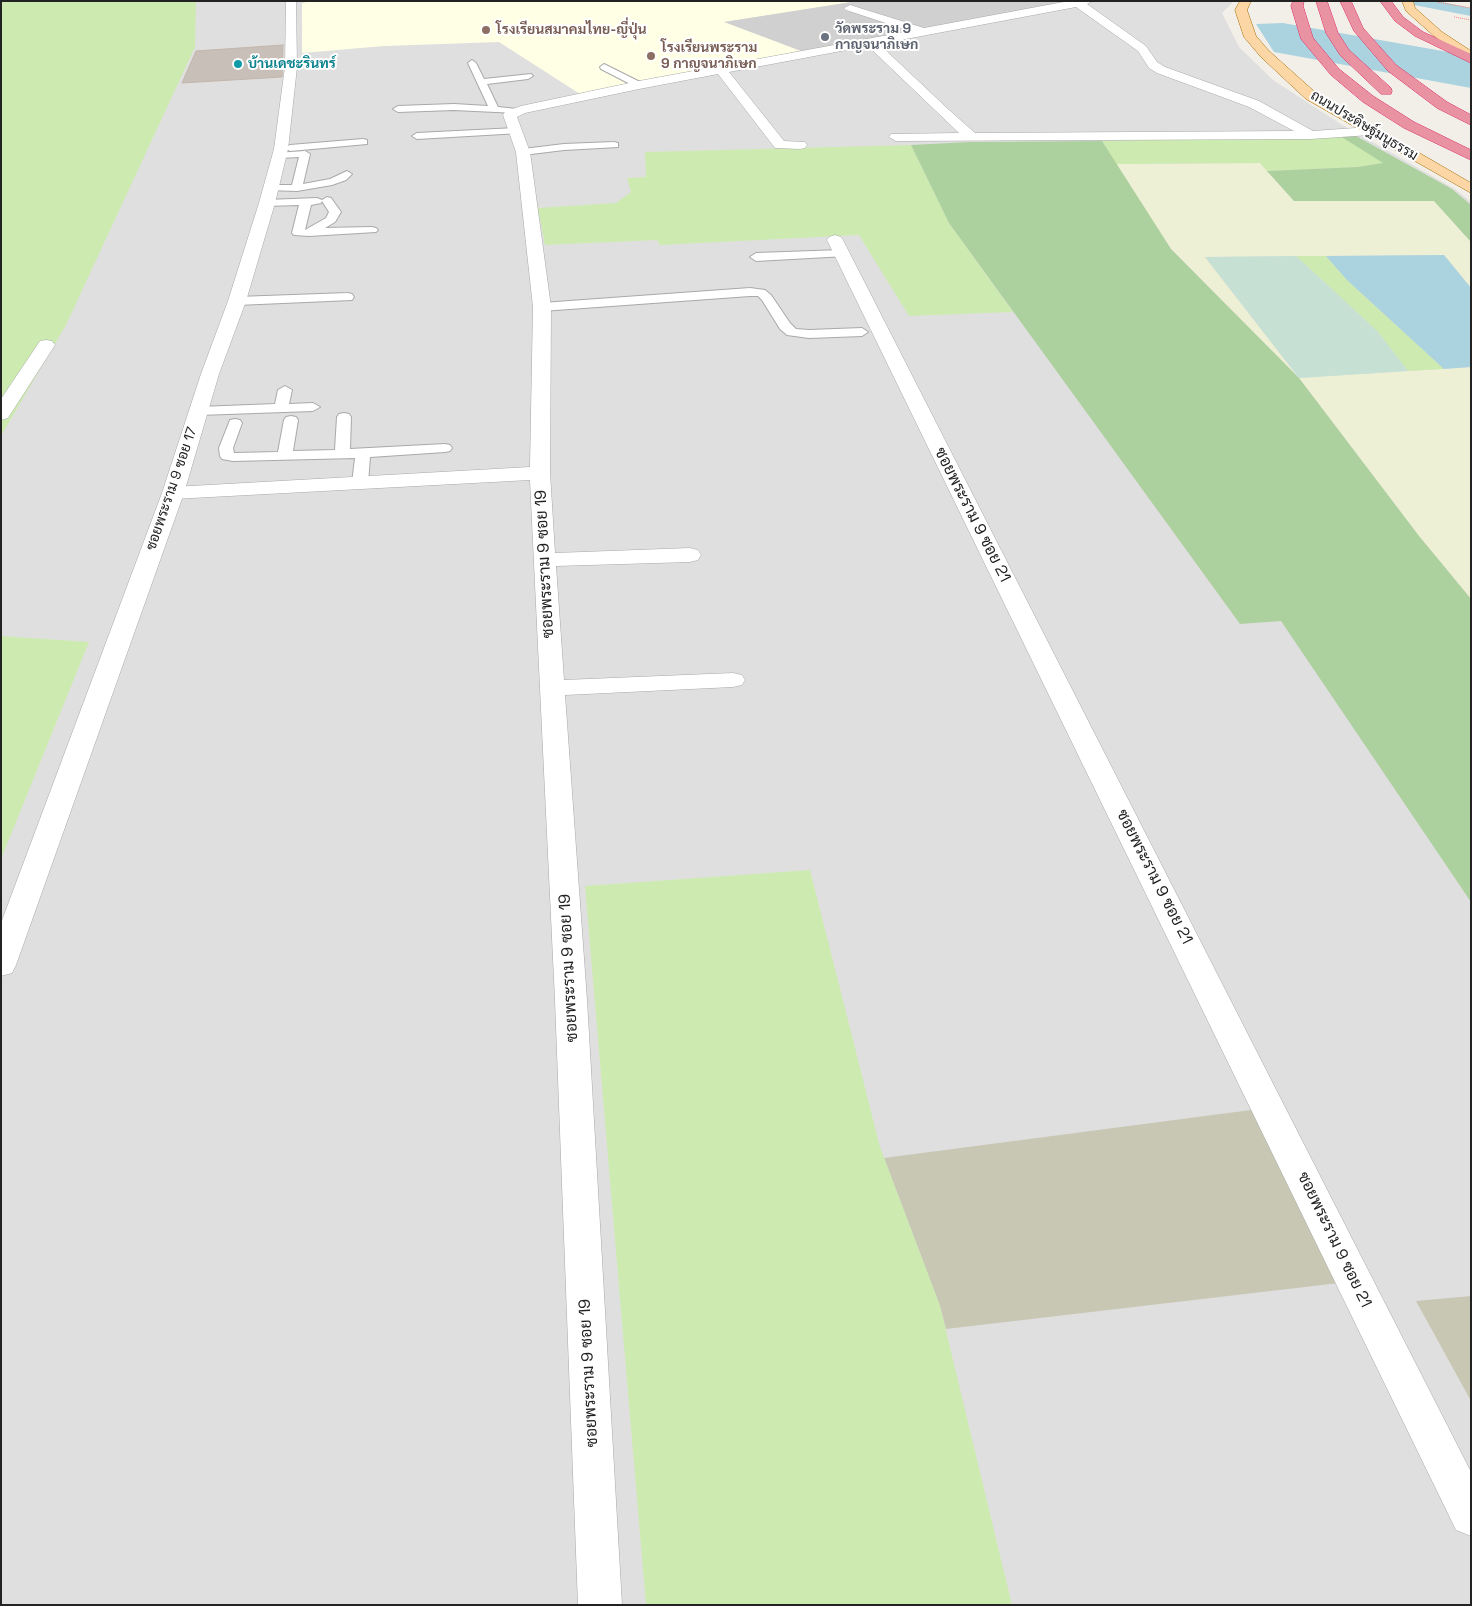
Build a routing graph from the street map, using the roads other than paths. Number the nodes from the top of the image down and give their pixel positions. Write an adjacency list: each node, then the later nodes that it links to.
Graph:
1 (291, 1): 34 (street, ซอยพระราม 9 ซอย 17)
2 (1032, 1): 11 (street)
3 (1246, 1): 26 (main road, ถนนประดิษฐ์มนูธรรม)
4 (1299, 1): 37 (highway)
5 (1321, 1): 22 (highway)
6 (1346, 1): 12 (highway)
7 (1385, 1): 14 (highway)
8 (1407, 1): 14 (main road)
9 (1069, 3): 11 (street); 27 (street)
10 (850, 8): 11 (street)
11 (914, 28): 13 (street)
12 (1358, 29): 17 (highway); 24 (highway)
13 (870, 41): 18 (street); 30 (street)
14 (1471, 58)
15 (472, 63): 20 (lane)
16 (604, 67): 21 (lane)
17 (1412, 68)
18 (720, 69): 21 (street); 33 (street)
19 (528, 76): 20 (lane)
20 (482, 82): 25 (lane)
21 (639, 85): 25 (street)
22 (1397, 98)
23 (398, 109): 25 (lane)
24 (1471, 121)
25 (512, 126): 28 (lane); 32 (lane); 51 (street, ซอยพระราม 9 ซอย 19)
26 (1370, 131): 27 (street); 40 (main road, ถนนประดิษฐ์มนูธรรม)
27 (1311, 134): 30 (street)
28 (417, 136)
29 (896, 137): 30 (street)
30 (972, 137)
31 (363, 142): 34 (lane)
32 (614, 144)
33 (800, 145)
34 (280, 152): 35 (lane); 41 (street, ซอยพระราม 9 ซอย 17)
35 (305, 154): 36 (lane); 39 (lane)
36 (334, 155)
37 (1471, 156)
38 (347, 174): 39 (lane)
39 (297, 188): 41 (lane)
40 (1471, 189)
41 (269, 196): 44 (lane); 50 (street, ซอยพระราม 9 ซอย 17)
42 (327, 200): 43 (lane); 44 (lane); 46 (lane)
43 (344, 200)
44 (306, 201): 46 (lane)
45 (372, 230): 46 (lane)
46 (309, 232)
47 (838, 247): 48 (lane); 74 (street, ซอยพระราม 9 ซอย 21)
48 (756, 257)
49 (348, 297): 50 (lane)
50 (237, 301): 57 (street, ซอยพระราม 9 ซอย 17)
51 (542, 307): 52 (lane); 66 (street, ซอยพระราม 9 ซอย 19)
52 (862, 332)
53 (46, 345): 58 (street)
54 (285, 390): 55 (lane)
55 (280, 408): 56 (lane); 57 (lane)
56 (314, 408)
57 (199, 411): 68 (street, ซอยพระราม 9 ซอย 17)
58 (1, 414)
59 (344, 417): 64 (lane)
60 (290, 420): 65 (lane)
61 (235, 423): 65 (lane)
62 (445, 448): 63 (lane)
63 (363, 453): 64 (lane); 67 (lane)
64 (342, 454): 65 (lane)
65 (285, 456)
66 (540, 473): 67 (street); 70 (street, ซอยพระราม 9 ซอย 19)
67 (360, 483): 68 (street)
68 (173, 493): 73 (street, ซอยพระราม 9 ซอย 17)
69 (690, 555): 70 (street)
70 (544, 560): 72 (street, ซอยพระราม 9 ซอย 19)
71 (733, 680): 72 (street)
72 (552, 688): 75 (street, ซอยพระราม 9 ซอย 19)
73 (1, 965)
74 (1471, 1516)
75 (600, 1605)

